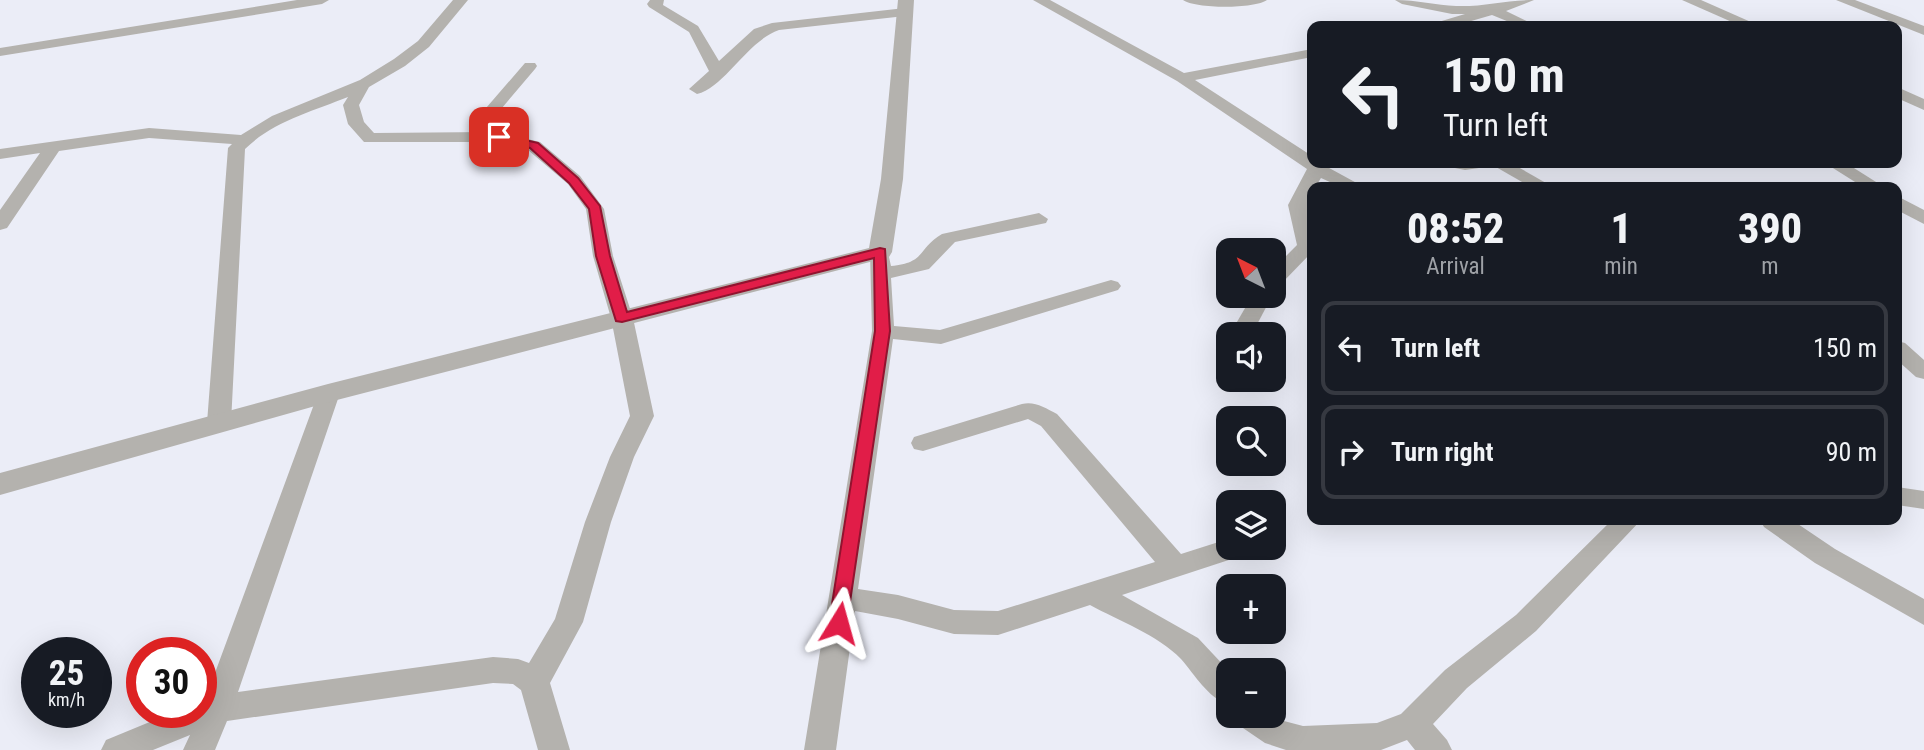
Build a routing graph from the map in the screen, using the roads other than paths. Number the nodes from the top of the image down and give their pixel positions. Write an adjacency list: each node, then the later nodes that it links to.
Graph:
1 (322, 0): 13 (street)
2 (461, 0): 26 (street)
3 (657, 0): 24 (street)
4 (1041, 0): 25 (street)
5 (1190, 0): 6 (street)
6 (1260, 0)
7 (1402, 0): 14 (street)
8 (1527, 0): 14 (street)
9 (1689, 0): 17 (street)
10 (1843, 0): 18 (street)
11 (228, 2): 13 (street)
12 (906, 6): 24 (street); 49 (street)
13 (271, 8): 21 (street)
14 (1493, 10): 15 (street); 16 (street)
15 (1457, 21)
16 (1518, 21)
17 (1741, 21)
18 (1898, 21)
19 (1902, 23): 20 (street)
20 (1924, 31)
21 (0, 52)
22 (1307, 54): 25 (street)
23 (530, 66): 30 (street)
24 (717, 72): 27 (street)
25 (1182, 78): 34 (street)
26 (362, 85): 30 (street); 31 (street)
27 (697, 89)
28 (1902, 94): 29 (street)
29 (1924, 104)
30 (499, 137): 52 (street)
31 (243, 140): 32 (street); 57 (street)
32 (54, 146): 33 (street); 46 (street)
33 (0, 154)
34 (1307, 160)
35 (1508, 168): 40 (street)
36 (1843, 168): 41 (street)
37 (1316, 169): 38 (street); 39 (street)
38 (1308, 182)
39 (1344, 182)
40 (1534, 182)
41 (1866, 182)
42 (1307, 184): 47 (street)
43 (1902, 205): 44 (street)
44 (1924, 218)
45 (1039, 219): 49 (street)
46 (0, 224)
47 (1307, 231)
48 (1307, 246): 50 (street)
49 (881, 263): 52 (street); 53 (street)
50 (1286, 268)
51 (1111, 286): 53 (street)
52 (622, 318): 56 (street); 70 (street)
53 (883, 331): 67 (street)
54 (1902, 352): 55 (street)
55 (1924, 372)
56 (328, 393): 57 (street); 71 (street)
57 (219, 423): 59 (street)
58 (923, 443): 65 (street)
59 (0, 484)
60 (1902, 497): 61 (street)
61 (1924, 500)
62 (1623, 525): 72 (street)
63 (1780, 525): 68 (street)
64 (1216, 554): 65 (street)
65 (1176, 567): 66 (street)
66 (1093, 593): 67 (street); 69 (street)
67 (843, 598): 79 (street)
68 (1924, 613)
69 (1216, 678)
70 (534, 682): 71 (street); 78 (street)
71 (217, 709)
72 (1412, 724): 75 (street); 80 (street)
73 (171, 728): 76 (street)
74 (209, 728): 77 (street)
75 (1269, 728)
76 (117, 750)
77 (199, 750)
78 (554, 750)
79 (820, 750)
80 (1436, 750)

